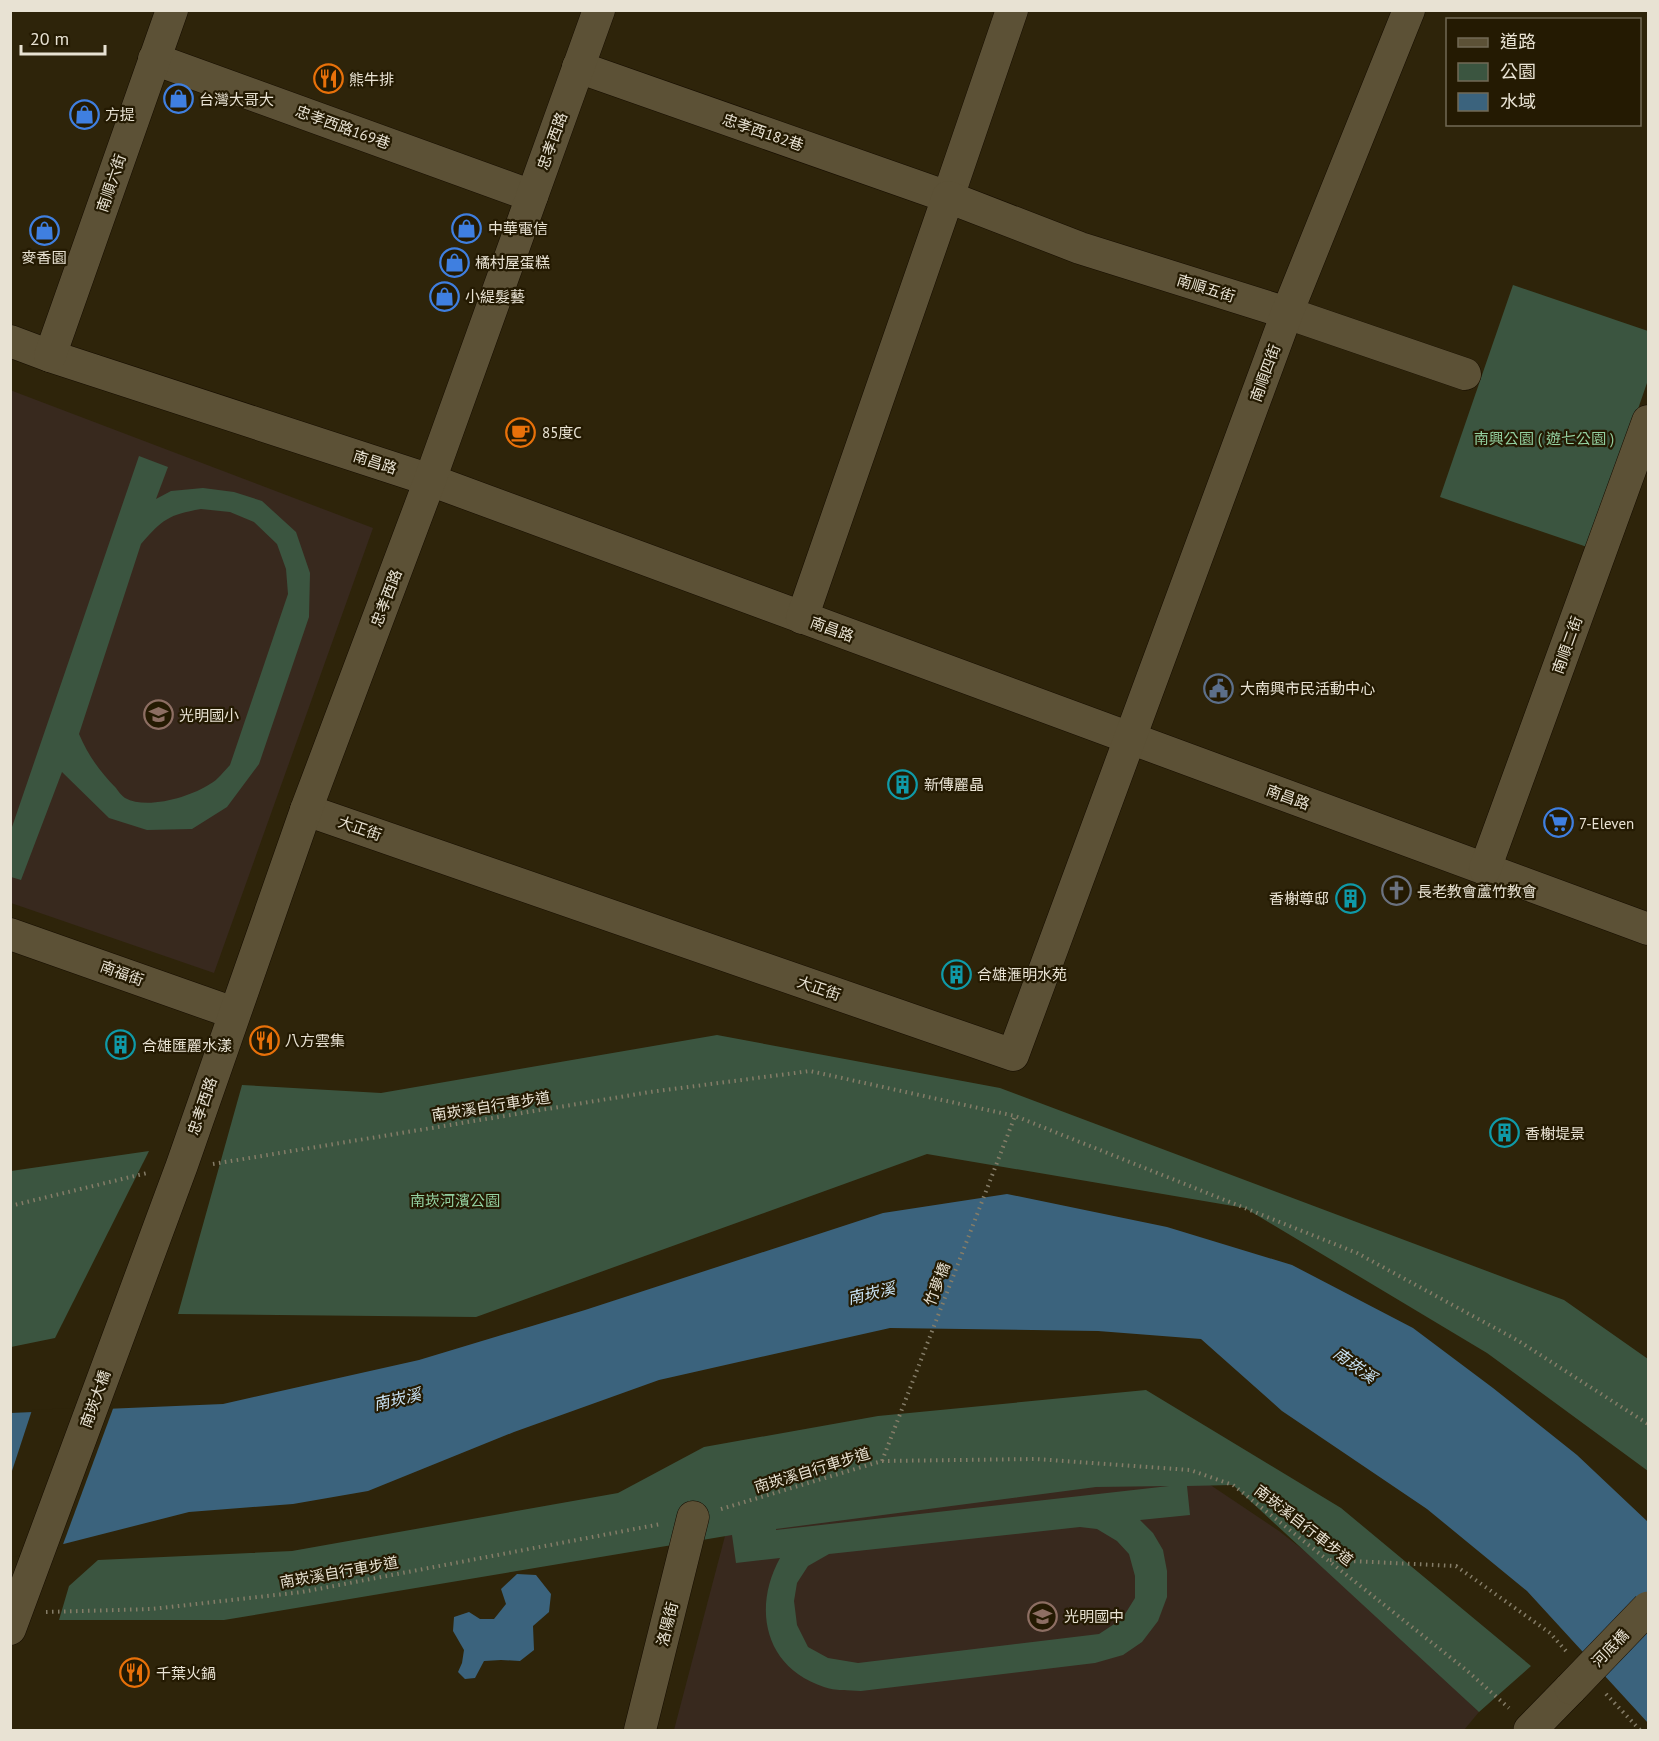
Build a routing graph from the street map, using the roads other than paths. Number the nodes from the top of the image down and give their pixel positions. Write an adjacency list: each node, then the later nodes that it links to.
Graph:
1 (172, 10): 5 (street, 南順六街)
2 (599, 10): 6 (street, 忠孝西路)
3 (1012, 10): 8 (street)
4 (1409, 10): 9 (street, 南順四街)
5 (154, 59): 7 (street, 忠孝西路169巷); 11 (street, 南順六街)
6 (578, 67): 7 (street, 忠孝西路); 8 (street, 忠孝西182巷)
7 (532, 195): 14 (street, 忠孝西路)
8 (948, 197): 9 (street, 南順五街); 15 (street)
9 (1287, 313): 12 (street, 南順五街); 16 (street, 南順四街)
10 (10, 341): 11 (street, 南昌路)
11 (50, 356): 14 (street, 南昌路)
12 (1465, 374)
13 (1648, 421): 18 (street, 南順二街)
14 (430, 480): 15 (street, 南昌路); 17 (street, 忠孝西路)
15 (802, 618): 16 (street, 南昌路)
16 (1130, 739): 17 (street, 大正街); 18 (street, 南昌路)
17 (306, 810): 21 (street, 忠孝西路)
18 (1485, 869): 19 (street, 南昌路)
19 (1648, 929)
20 (10, 934): 21 (street, 南福街)
21 (234, 1013): 22 (street, 忠孝西路)
22 (165, 1178): 25 (street, 南崁大橋)
23 (693, 1517): 27 (street, 洛陽街)
24 (1648, 1608): 26 (street, 河底橋, bridge)
25 (14, 1620)
26 (1532, 1730)
27 (640, 1731)

